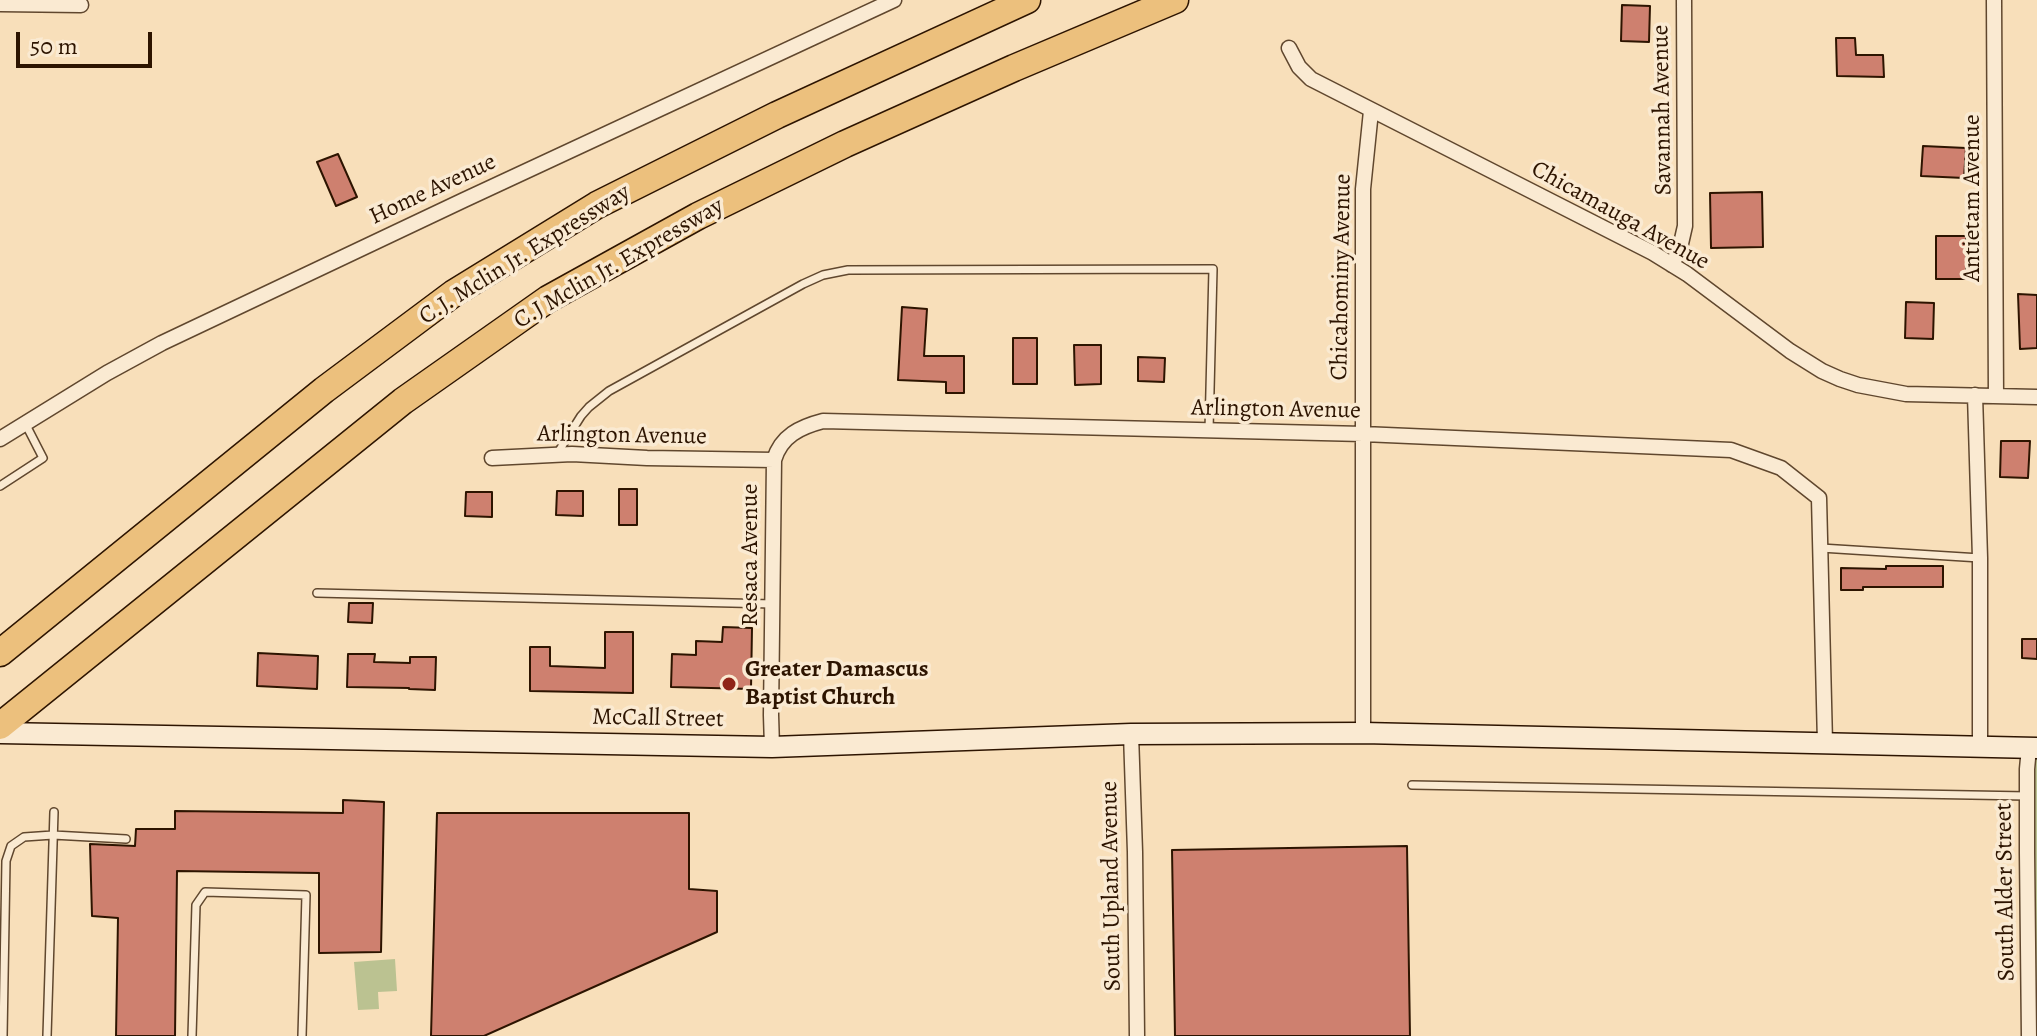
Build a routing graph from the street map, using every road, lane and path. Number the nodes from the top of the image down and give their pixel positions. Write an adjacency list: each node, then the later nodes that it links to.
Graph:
1 (894, 0): 14 (street, Home Avenue)
2 (1027, 0): 26 (highway, C.J. Mclin Jr. Expressway)
3 (1175, 0): 27 (highway, C.J Mclin Jr. Expressway)
4 (1684, 0): 10 (street, Savannah Avenue)
5 (1994, 0): 12 (street, Antietam Avenue)
6 (0, 4): 7 (street)
7 (81, 5)
8 (1289, 48): 9 (street, Chicamauga Avenue)
9 (1371, 111): 10 (street, Chicamauga Avenue); 16 (street, Chicahominy Avenue)
10 (1672, 265): 11 (street, Chicamauga Avenue)
11 (1975, 395): 12 (street, Chicamauga Avenue); 23 (street)
12 (1996, 396): 13 (street, Chicamauga Avenue)
13 (2037, 397)
14 (25, 423): 17 (street, Home Avenue); 21 (lane)
15 (1209, 430): 16 (street, Arlington Avenue); 18 (lane); 20 (street, Arlington Avenue)
16 (1363, 434): 22 (street, Arlington Avenue); 28 (street, Chicahominy Avenue)
17 (0, 439)
18 (557, 454): 19 (street, Arlington Avenue); 20 (street, Arlington Avenue)
19 (492, 458)
20 (774, 460): 25 (street, Resaca Avenue)
21 (0, 486)
22 (1821, 548): 23 (lane); 30 (street, Arlington Avenue)
23 (1980, 558): 31 (street)
24 (317, 593): 25 (lane)
25 (773, 604): 32 (street, Resaca Avenue)
26 (0, 653)
27 (3, 726): 32 (street, McCall Street)
28 (1363, 733): 29 (street, McCall Street); 30 (street, McCall Street)
29 (1131, 734): 32 (street, McCall Street); 43 (street, South Upland Avenue)
30 (1825, 743): 31 (street, McCall Street)
31 (1980, 746): 33 (street, McCall Street)
32 (772, 747)
33 (2033, 748): 35 (street, South Alder Street)
34 (1412, 785): 35 (lane)
35 (2027, 796): 44 (street, South Alder Street)
36 (54, 812): 37 (lane)
37 (53, 835): 38 (lane); 39 (lane); 40 (lane)
38 (126, 839)
39 (3, 1036)
40 (47, 1036)
41 (192, 1036): 42 (lane)
42 (302, 1036)
43 (1137, 1036)
44 (2029, 1036)

